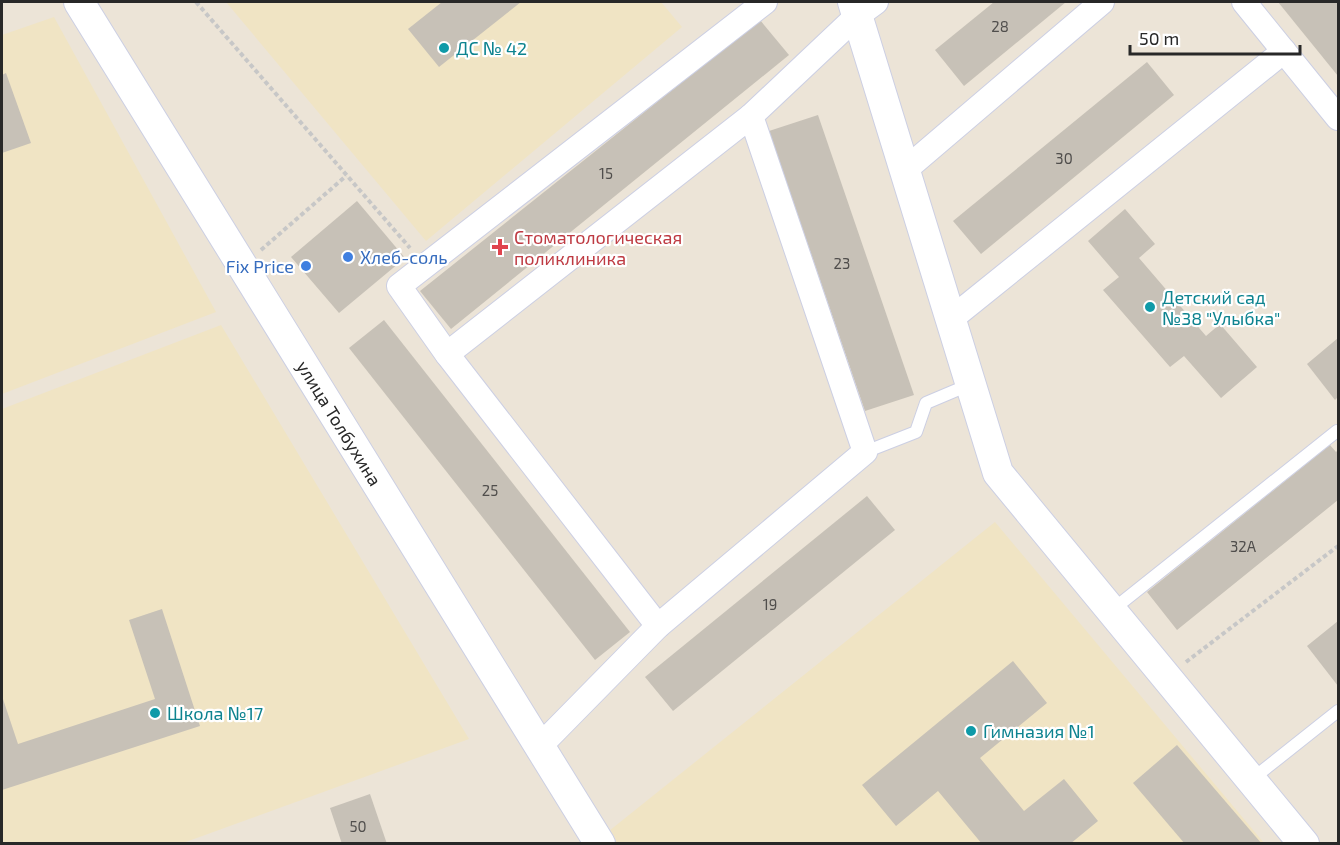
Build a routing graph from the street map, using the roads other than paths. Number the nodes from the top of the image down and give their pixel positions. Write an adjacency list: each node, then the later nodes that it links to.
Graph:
1 (79, 2): 18 (street, улица Толбухина)
2 (765, 2): 11 (street)
3 (1102, 2): 9 (street)
4 (1244, 2): 6 (street)
5 (862, 6): 7 (street); 9 (street)
6 (1284, 51): 8 (street); 10 (street)
7 (751, 116): 11 (street); 14 (street)
8 (1338, 118)
9 (905, 170): 10 (street)
10 (951, 319): 12 (street)
11 (447, 354): 16 (street)
12 (971, 384): 14 (lane); 15 (street)
13 (1337, 431): 15 (lane)
14 (865, 452): 16 (street)
15 (1111, 611): 19 (street)
16 (658, 626): 18 (street)
17 (1338, 711): 19 (lane)
18 (540, 746): 20 (street, улица Толбухина)
19 (1251, 780): 21 (street)
20 (600, 843)
21 (1304, 843)

